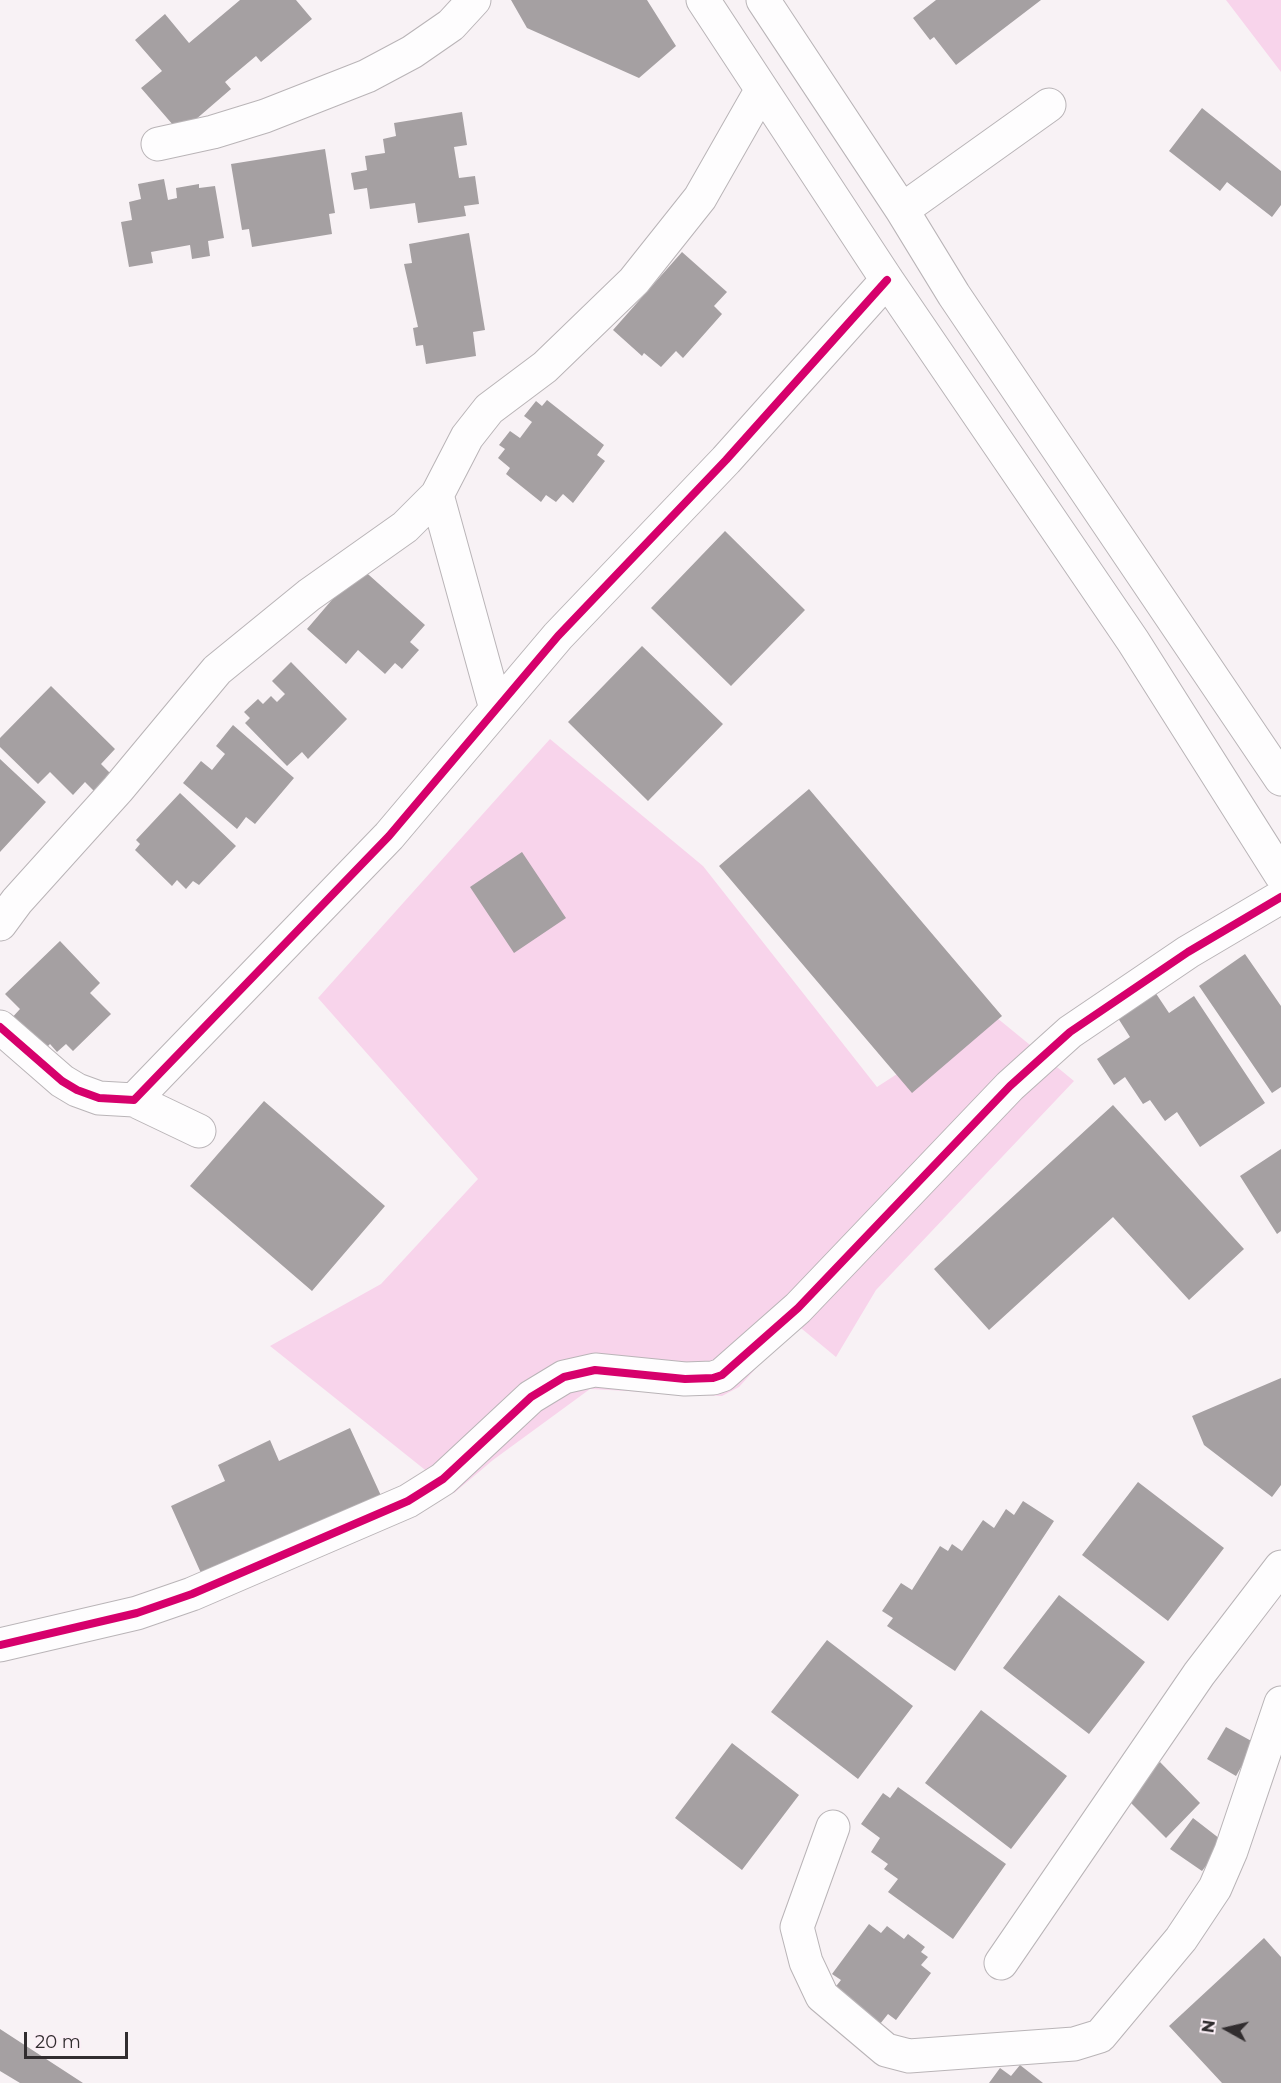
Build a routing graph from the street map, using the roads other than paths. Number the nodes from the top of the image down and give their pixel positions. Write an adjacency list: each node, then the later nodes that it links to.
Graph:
1 (474, 0): 6 (street)
2 (703, 0): 4 (street)
3 (762, 0): 7 (street)
4 (761, 91): 8 (street); 9 (street)
5 (1049, 105): 7 (street)
6 (158, 144)
7 (902, 210): 11 (street)
8 (887, 280): 10 (street); 13 (street)
9 (437, 495): 10 (street); 17 (street)
10 (496, 709): 19 (street)
11 (1281, 779)
12 (1281, 790): 13 (street)
13 (1231, 793): 14 (street)
14 (1272, 843): 15 (street)
15 (1281, 875)
16 (1281, 897): 22 (street)
17 (0, 924)
18 (0, 1027): 19 (street)
19 (134, 1100): 20 (street)
20 (199, 1131)
21 (1281, 1567): 25 (street)
22 (0, 1645)
23 (1281, 1703): 24 (street)
24 (833, 1827)
25 (1001, 1963)

